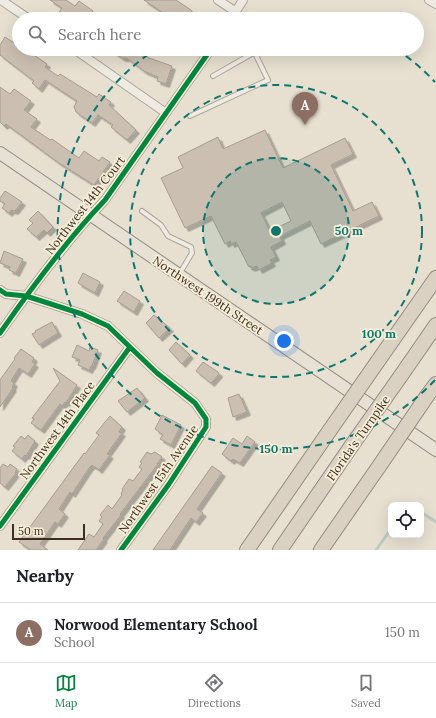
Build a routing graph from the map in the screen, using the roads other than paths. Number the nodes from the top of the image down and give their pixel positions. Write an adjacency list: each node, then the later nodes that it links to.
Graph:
1 (1, 0): 6 (street)
2 (218, 0): 7 (street)
3 (243, 0): 8 (street)
4 (430, 0): 5 (street)
5 (436, 4)
6 (19, 12)
7 (230, 12)
8 (235, 12)
9 (84, 56): 14 (street)
10 (206, 56): 14 (street, Northwest 14th Court)
11 (246, 56): 13 (lane)
12 (256, 56): 15 (lane)
13 (213, 76)
14 (166, 113): 18 (street, Northwest 14th Court)
15 (190, 116)
16 (0, 153): 18 (main road, Northwest 199th Street)
17 (142, 211): 19 (lane)
18 (91, 215): 19 (main road, Northwest 199th Street); 22 (street, Northwest 14th Court)
19 (178, 275): 27 (main road, Northwest 199th Street)
20 (436, 278): 30 (highway, bridge)
21 (0, 290): 22 (street)
22 (26, 296): 24 (street, Northwest 14th Court); 25 (street)
23 (436, 325): 31 (highway, Florida's Turnpike, bridge)
24 (0, 333)
25 (130, 346): 28 (street, Northwest 14th Place); 29 (street, Northwest 15th Avenue)
26 (436, 384): 32 (highway, bridge)
27 (436, 450)
28 (0, 526)
29 (121, 550)
30 (247, 550)
31 (280, 550)
32 (321, 550)

